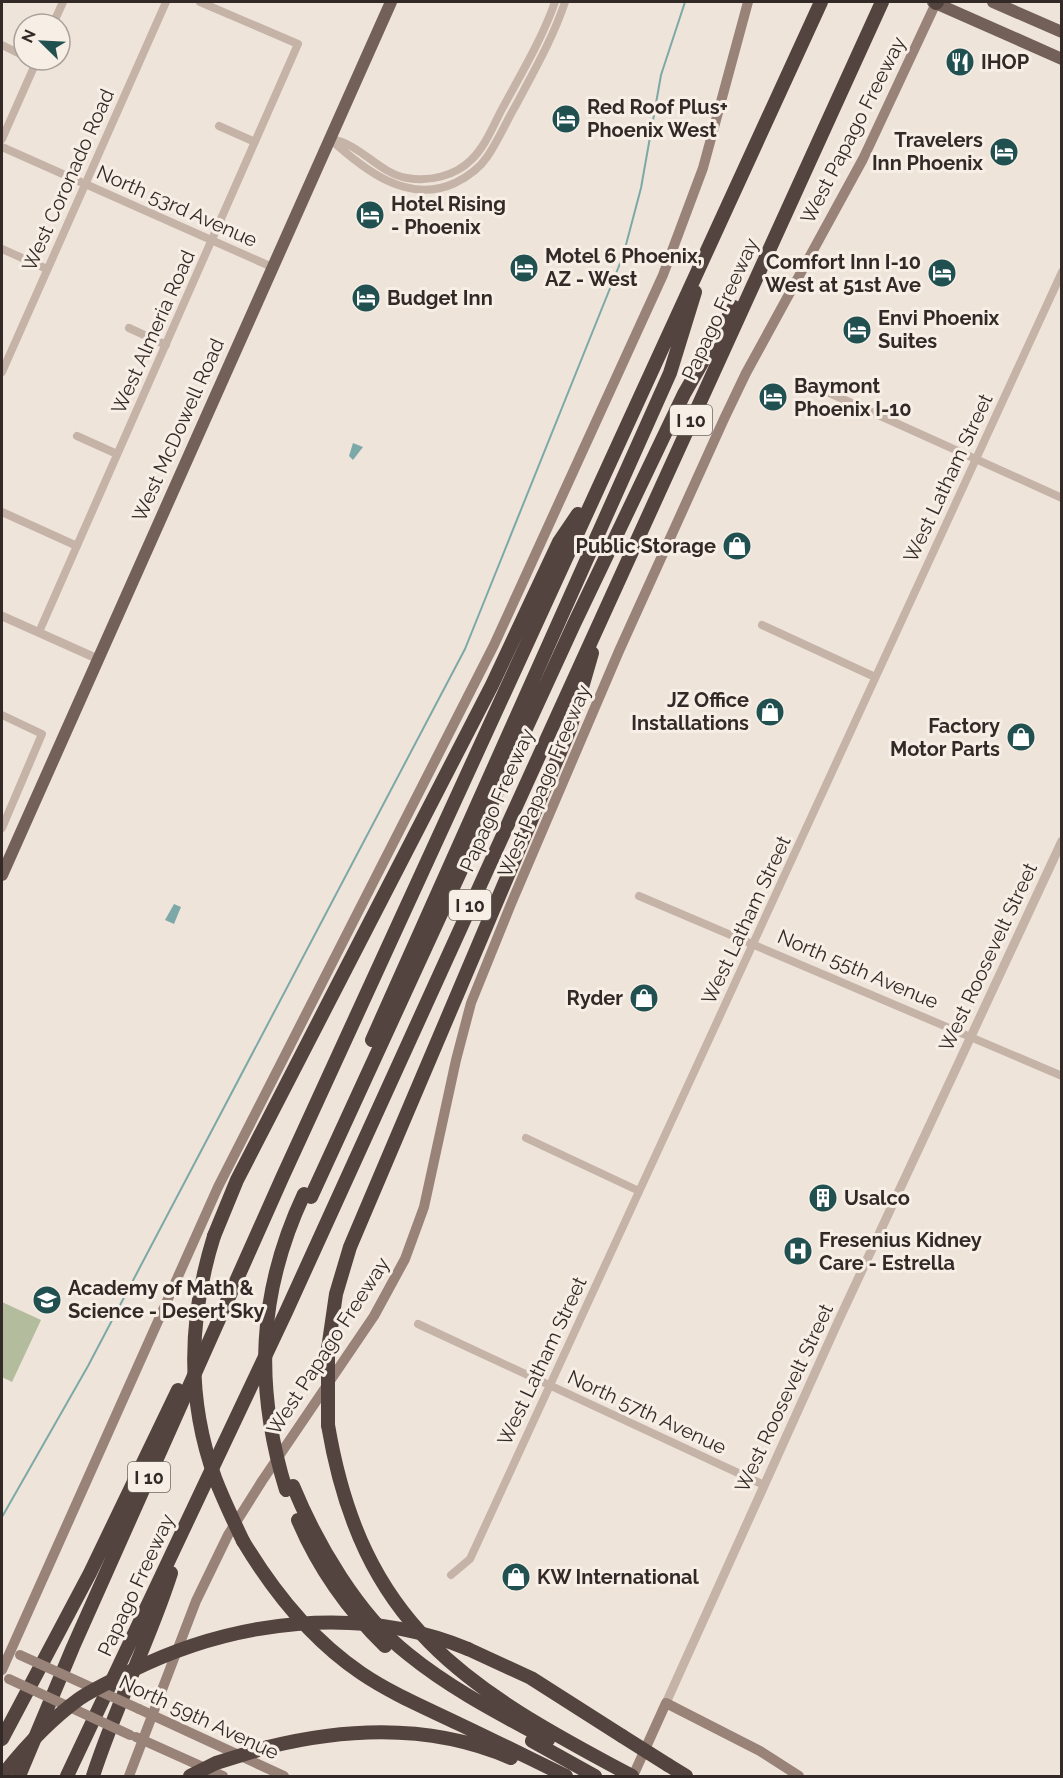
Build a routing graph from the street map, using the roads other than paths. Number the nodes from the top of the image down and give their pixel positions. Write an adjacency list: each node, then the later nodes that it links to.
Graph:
1 (166, 2): 19 (street, West Coronado Road)
2 (200, 2): 17 (street, West Almeria Road)
3 (391, 2): 15 (main road, West McDowell Road)
4 (555, 2): 15 (street)
5 (565, 2): 15 (street)
6 (748, 2): 61 (main road)
7 (822, 2): 22 (highway, Papago Freeway / I 10)
8 (882, 2): 20 (highway, Papago Freeway / I 10)
9 (935, 2): 12 (main road); 65 (main road, West Papago Freeway)
10 (993, 2): 11 (main road)
11 (1062, 32)
12 (1062, 58)
13 (31, 72): 16 (street)
14 (219, 126): 17 (street)
15 (329, 138): 24 (main road, West McDowell Road)
16 (2, 139)
17 (255, 142): 21 (street, West Almeria Road)
18 (2, 147): 19 (street, North 53rd Avenue)
19 (84, 183): 21 (street, North 53rd Avenue); 25 (street, West Coronado Road)
20 (777, 232): 38 (highway, Papago Freeway / I 10); 55 (highway)
21 (212, 240): 24 (street, North 53rd Avenue); 28 (street, West Almeria Road)
22 (710, 242): 34 (highway, Papago Freeway / I 10); 55 (highway)
23 (2, 249): 25 (street)
24 (272, 267): 42 (main road, West McDowell Road)
25 (47, 269): 29 (street, West Coronado Road)
26 (1062, 272): 33 (street, West Latham Street)
27 (129, 328): 28 (street)
28 (166, 345): 32 (street, West Almeria Road)
29 (2, 372)
30 (825, 391): 33 (street)
31 (77, 436): 32 (street)
32 (117, 454): 37 (street, West Almeria Road)
33 (975, 459): 35 (street); 43 (street, West Latham Street)
34 (602, 477): 53 (highway, Papago Freeway / I 10); 78 (highway, bridge)
35 (1062, 498)
36 (2, 512): 37 (street)
37 (77, 546): 41 (street, West Almeria Road)
38 (605, 607): 59 (highway, Papago Freeway / I 10); 68 (highway, bridge)
39 (2, 616): 41 (street)
40 (762, 625): 43 (street)
41 (39, 632): 42 (street)
42 (98, 659): 47 (main road, West McDowell Road)
43 (875, 677): 49 (street, West Latham Street)
44 (2, 715): 45 (street)
45 (2, 828)
46 (1062, 841): 50 (street, West Roosevelt Street)
47 (2, 875)
48 (639, 896): 49 (street, North 55th Avenue)
49 (752, 945): 50 (street, North 55th Avenue); 54 (street, West Latham Street)
50 (971, 1036): 51 (street, North 55th Avenue); 58 (street, West Roosevelt Street)
51 (1062, 1076)
52 (526, 1138): 54 (street)
53 (282, 1178): 66 (highway); 70 (highway, Papago Freeway / I 10)
54 (639, 1191): 57 (street, West Latham Street)
55 (307, 1195): 68 (highway)
56 (418, 1324): 57 (street, North 57th Avenue)
57 (549, 1385): 58 (street, North 57th Avenue); 60 (street, West Latham Street)
58 (764, 1485): 64 (street, West Roosevelt Street)
59 (188, 1519): 71 (highway, Papago Freeway / I 10); 72 (highway)
60 (451, 1575)
61 (11, 1651): 62 (main road); 65 (main road, North 59th Avenue, bridge)
62 (2, 1670)
63 (5, 1678): 67 (main road, bridge)
64 (666, 1703): 79 (main road, West Roosevelt Street); 81 (main road)
65 (152, 1714): 67 (main road, West Papago Freeway); 76 (main road, North 59th Avenue)
66 (2, 1739)
67 (142, 1740): 73 (main road, West Papago Freeway); 75 (main road)
68 (606, 1772): 79 (highway)
69 (2, 1776): 80 (highway, bridge)
70 (19, 1776)
71 (68, 1776)
72 (93, 1776)
73 (129, 1776)
74 (190, 1776): 77 (highway, bridge)
75 (223, 1776)
76 (284, 1776)
77 (548, 1776)
78 (567, 1776)
79 (632, 1776)
80 (686, 1776)
81 (799, 1776)

